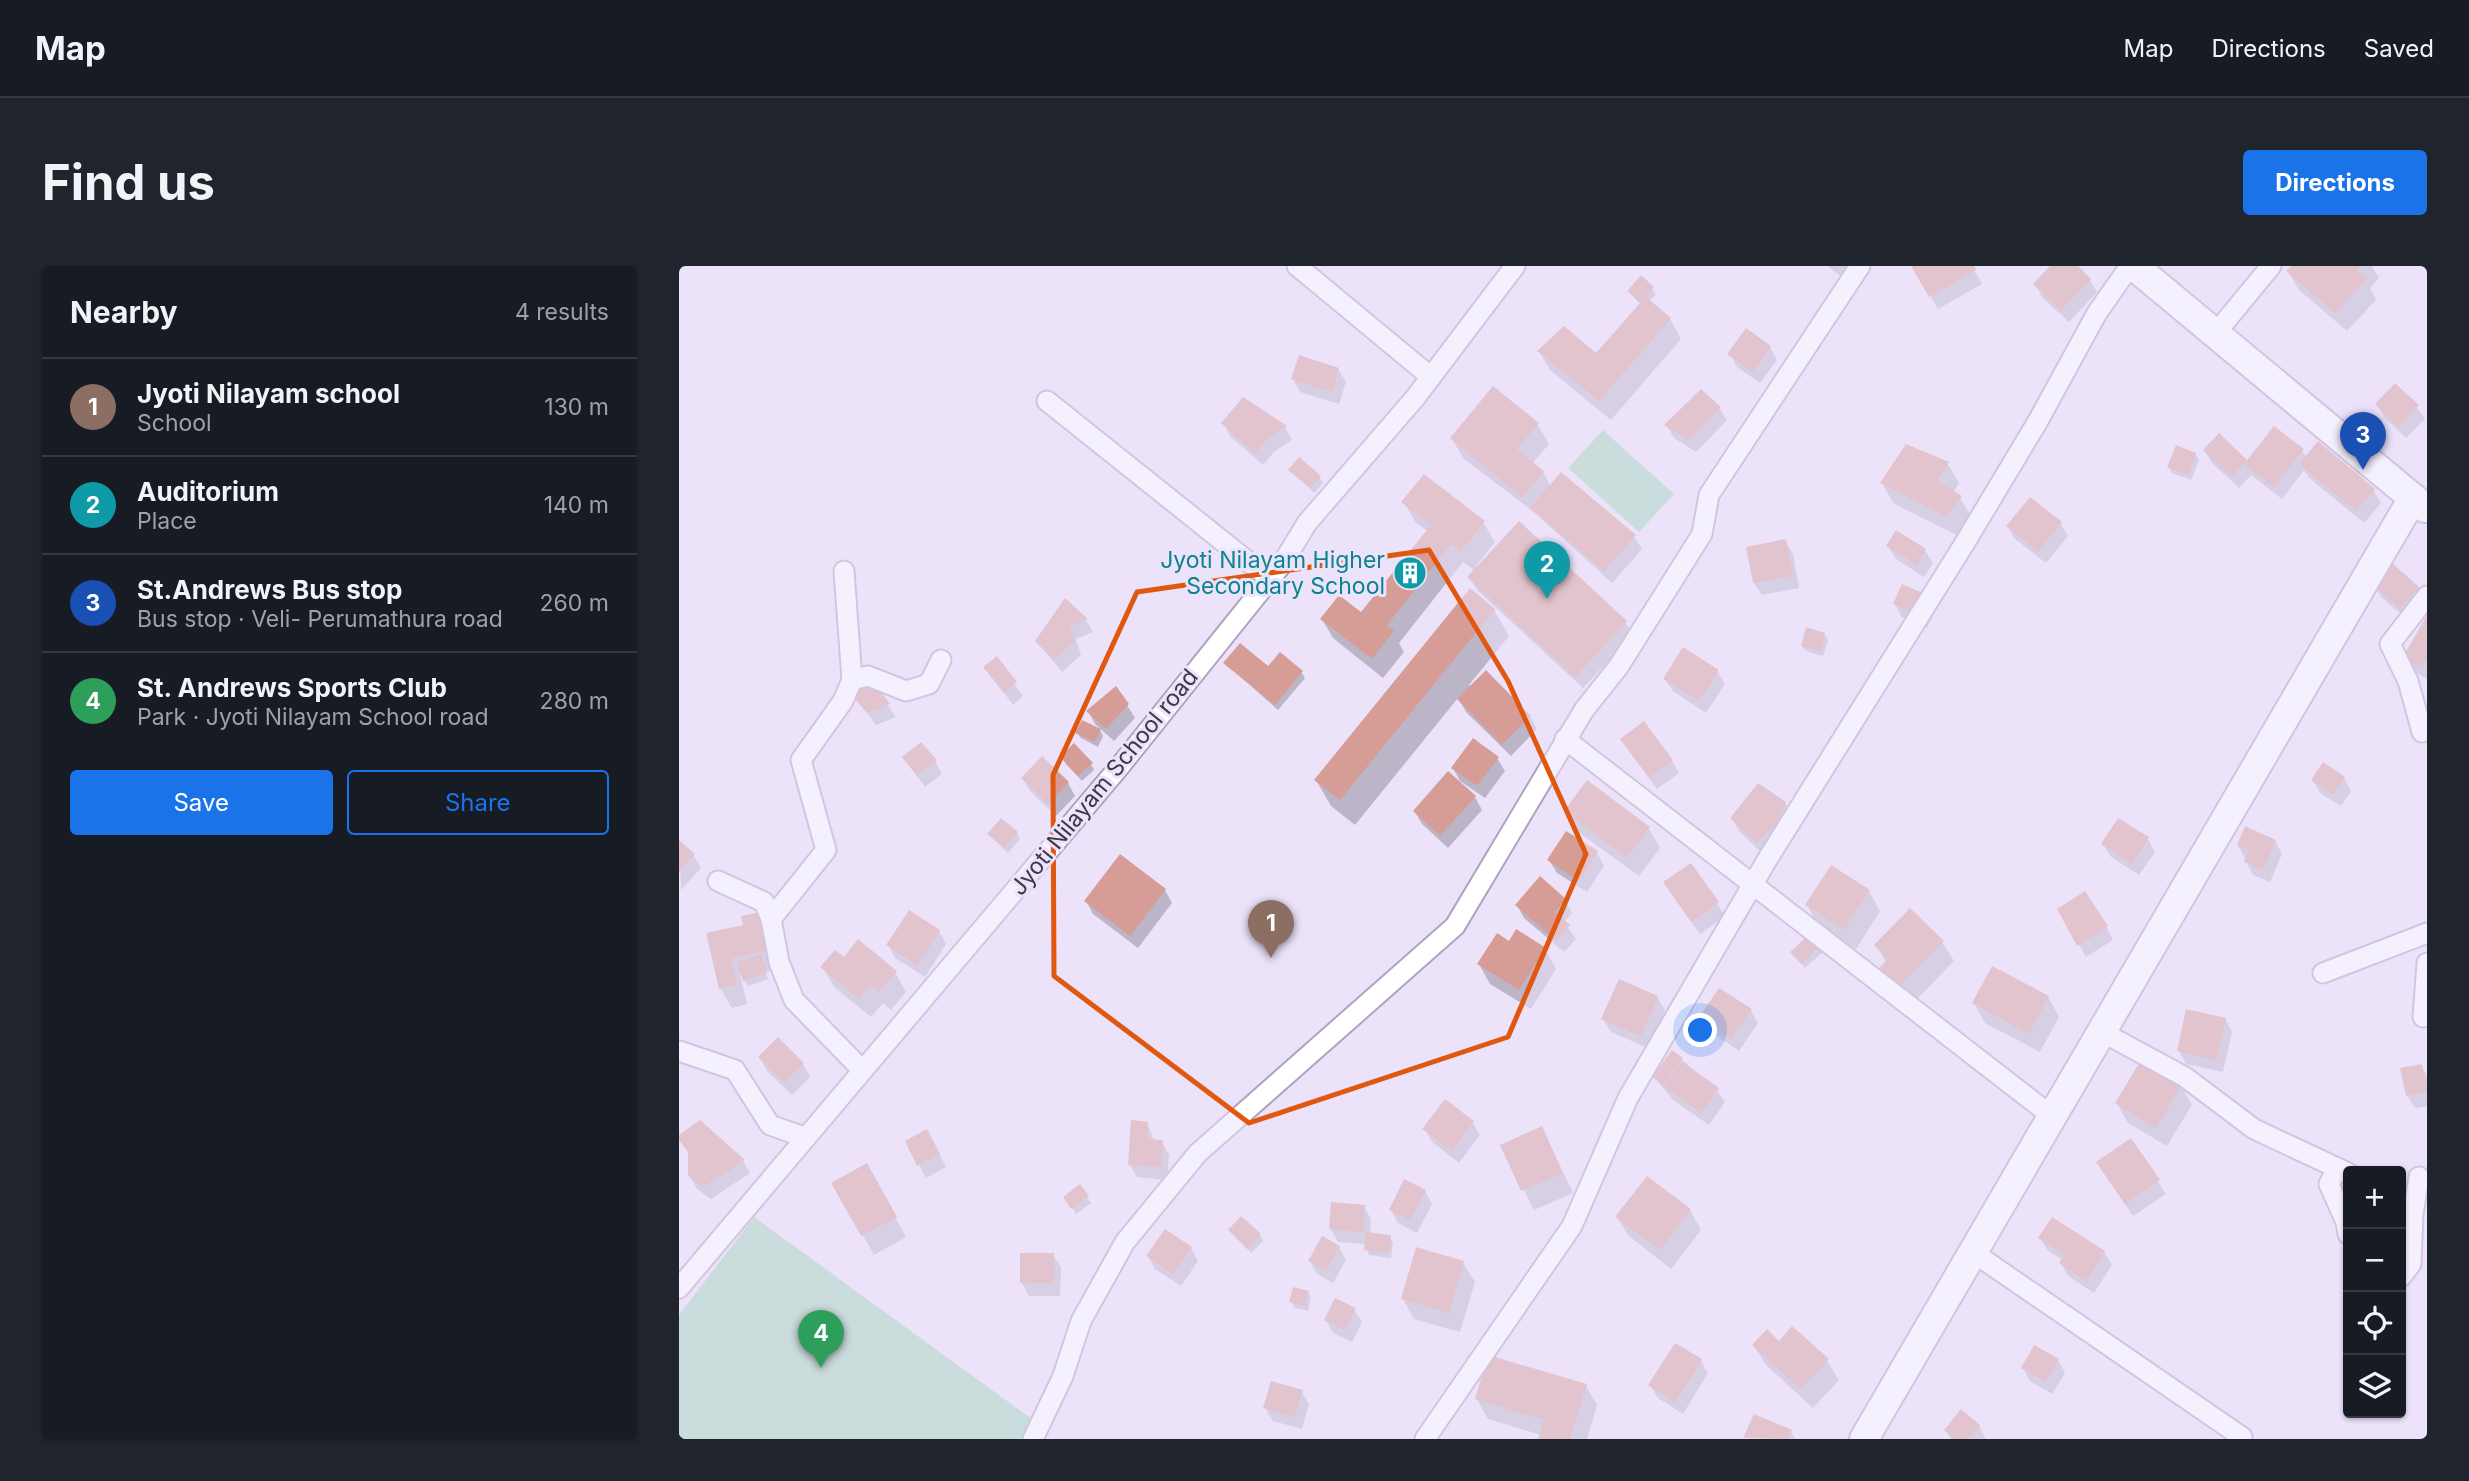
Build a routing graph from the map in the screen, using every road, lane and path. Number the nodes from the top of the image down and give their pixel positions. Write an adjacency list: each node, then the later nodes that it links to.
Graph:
1 (1297, 266): 7 (street)
2 (1515, 266): 7 (street, Jyoti Nilayam School road)
3 (1860, 266): 16 (street)
4 (2132, 266): 6 (main road); 18 (street)
5 (2271, 266): 6 (street)
6 (2215, 334): 9 (main road)
7 (1431, 377): 11 (street, Jyoti Nilayam School road)
8 (1047, 401): 11 (street)
9 (2420, 504): 24 (main road)
10 (844, 571): 14 (street)
11 (1270, 579): 26 (street, Jyoti Nilayam School road)
12 (2427, 596): 15 (street)
13 (941, 660): 14 (street)
14 (852, 680): 19 (street)
15 (2422, 732)
16 (1565, 739): 18 (street); 36 (street)
17 (718, 881): 19 (street)
18 (1752, 886): 27 (street); 37 (street)
19 (771, 919): 26 (street)
20 (2427, 933): 22 (street)
21 (2427, 963): 23 (street)
22 (2323, 974)
23 (2423, 1017)
24 (2102, 1032): 27 (main road); 29 (street)
25 (679, 1051): 28 (street)
26 (862, 1070): 28 (street, Jyoti Nilayam School road)
27 (2053, 1117): 32 (main road)
28 (804, 1137): 34 (street, Jyoti Nilayam School road)
29 (2343, 1171): 31 (street)
30 (2416, 1177): 33 (street)
31 (2343, 1221)
32 (1974, 1253): 35 (street); 38 (main road)
33 (2406, 1271)
34 (680, 1284)
35 (2242, 1437)
36 (1033, 1439)
37 (1425, 1439)
38 (1864, 1439)

